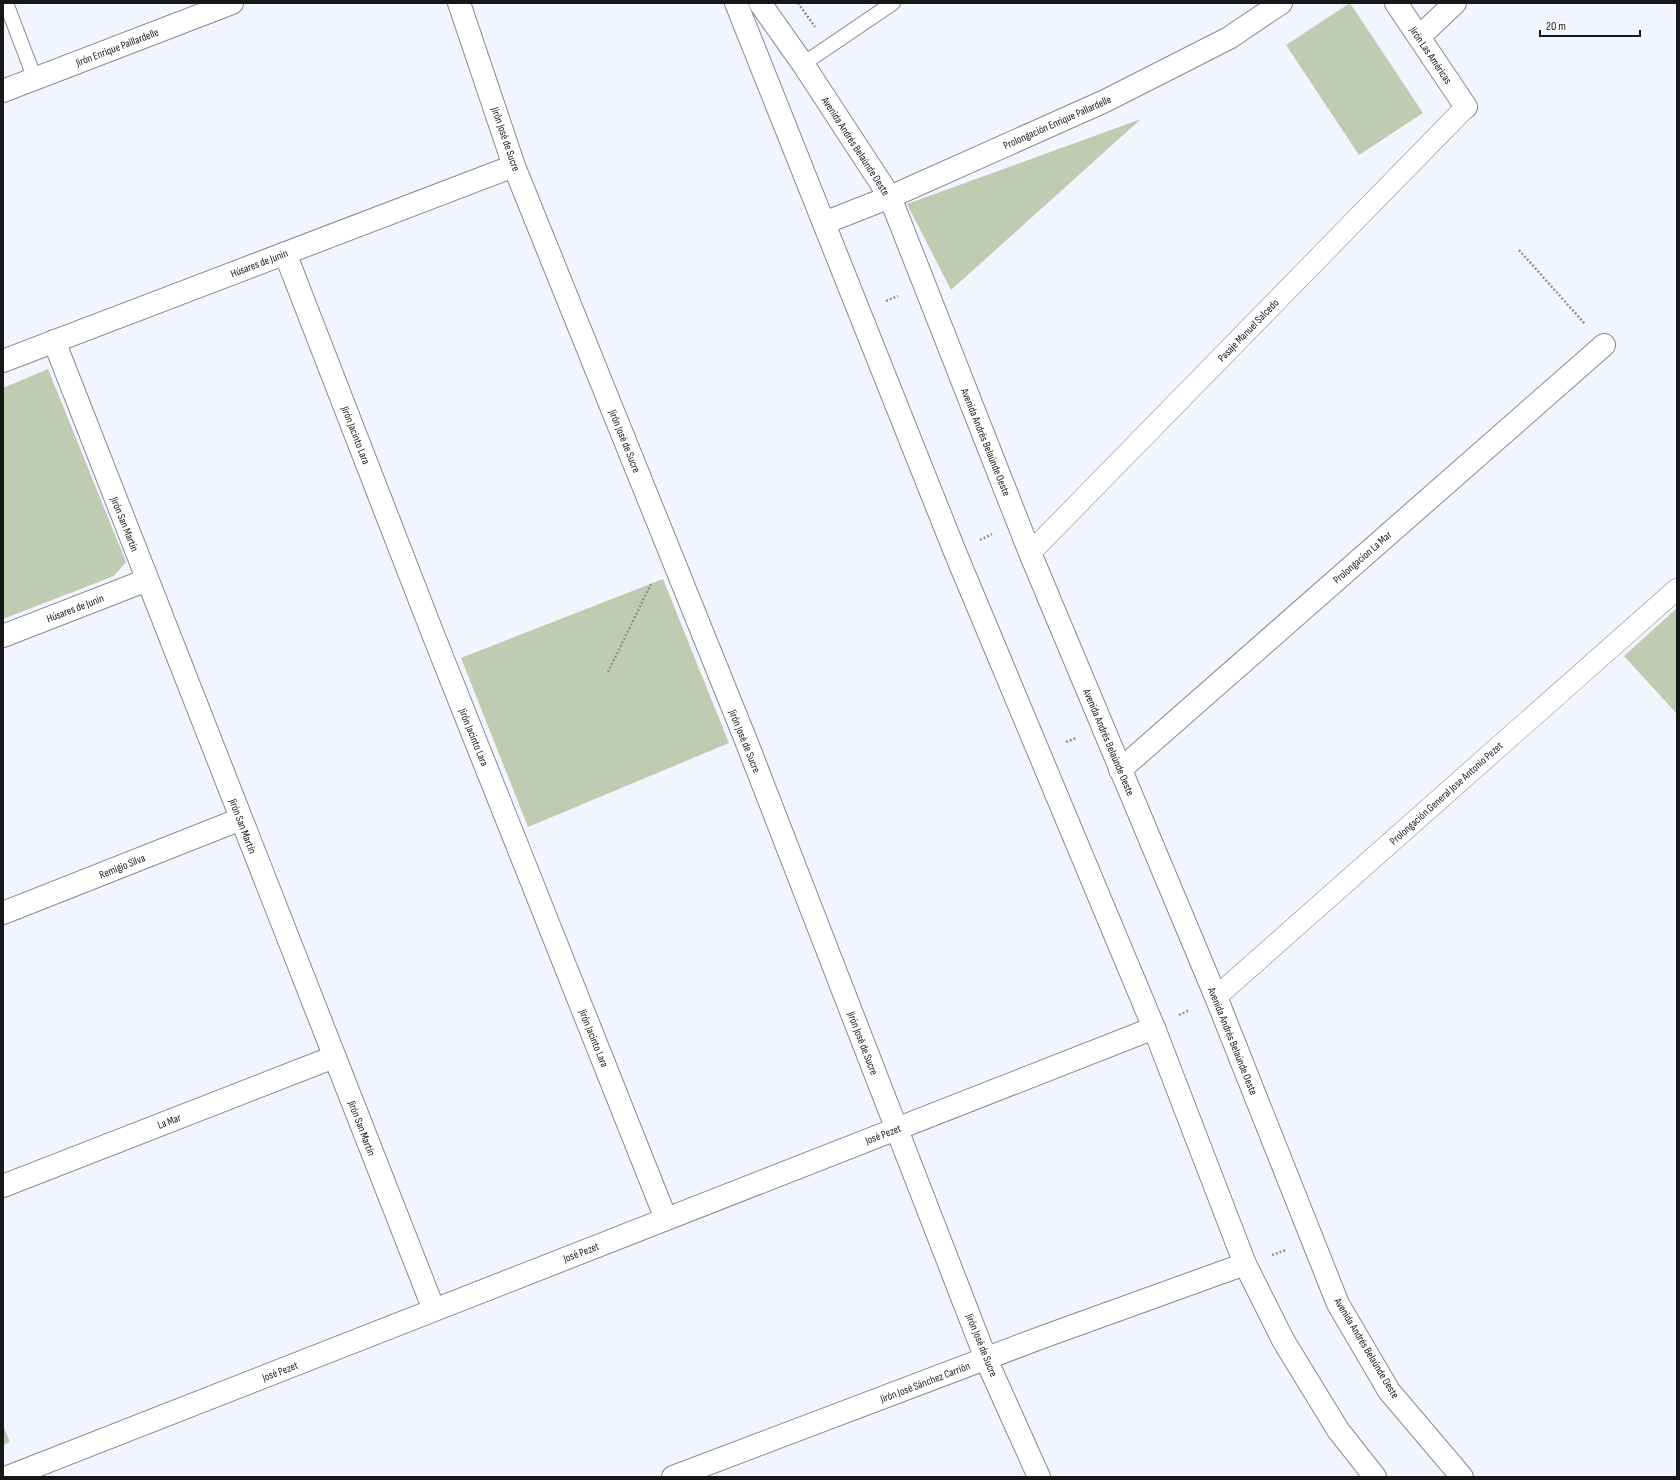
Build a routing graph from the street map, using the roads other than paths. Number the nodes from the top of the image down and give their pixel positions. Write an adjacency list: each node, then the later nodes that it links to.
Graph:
1 (6, 3): 12 (lane)
2 (232, 3): 12 (street, Jirón Enrique Paillardelle)
3 (459, 3): 15 (street, Jirón José de Sucre)
4 (736, 3): 17 (street)
5 (760, 3): 11 (street, Avenida Andrés Belaúnde Oeste)
6 (893, 3): 11 (lane)
7 (1281, 3): 16 (street, Prolongación Enrique Pallardelle)
8 (1396, 3): 10 (street, Jirón Las Américas)
9 (1455, 3): 10 (street)
10 (1419, 37): 14 (street, Jirón Las Américas)
11 (803, 64): 16 (street, Avenida Andrés Belaúnde Oeste)
12 (35, 79): 13 (street, Jirón Enrique Paillardelle)
13 (3, 91)
14 (1466, 107): 22 (street, Pasaje Manuel Salcedo)
15 (514, 166): 18 (street, Húsares de Junín); 32 (street, Jirón José de Sucre)
16 (890, 197): 17 (street, Prolongación Enrique Pallardelle); 22 (street, Avenida Andrés Belaúnde Oeste)
17 (824, 222): 30 (street)
18 (285, 253): 19 (street, Húsares de Junín); 34 (street, Jirón Jacinto Lara)
19 (54, 342): 21 (street, Húsares de Junín); 23 (street, Jirón San Martín)
20 (1604, 345): 26 (street, Prolongacíon La Mar)
21 (3, 361)
22 (1030, 553): 26 (street, Avenida Andrés Belaúnde Oeste)
23 (147, 580): 25 (street, Húsares de Junín); 27 (street, Jirón San Martín)
24 (1677, 589): 29 (street, Prolongación General Jose Antonio Pezet)
25 (3, 636)
26 (1120, 770): 29 (street, Avenida Andrés Belaúnde Oeste)
27 (241, 819): 28 (street, Remigio Silva); 31 (street, Jirón San Martín)
28 (3, 912)
29 (1216, 997): 42 (street, Avenida Andrés Belaúnde Oeste)
30 (1154, 1028): 32 (street, José Pezet); 35 (street)
31 (334, 1057): 33 (street, La Mar); 36 (street, Jirón San Martín)
32 (896, 1129): 34 (street, José Pezet); 37 (street, Jirón José de Sucre)
33 (3, 1186)
34 (666, 1219): 36 (street, José Pezet)
35 (1245, 1264): 37 (street, Jirón José Sánchez Carrión); 41 (street)
36 (434, 1310): 38 (street, José Pezet)
37 (986, 1359): 39 (street, Jirón José Sánchez Carrión); 40 (street, Jirón José de Sucre)
38 (8, 1477)
39 (673, 1477)
40 (1039, 1477)
41 (1375, 1477)
42 (1462, 1477)

